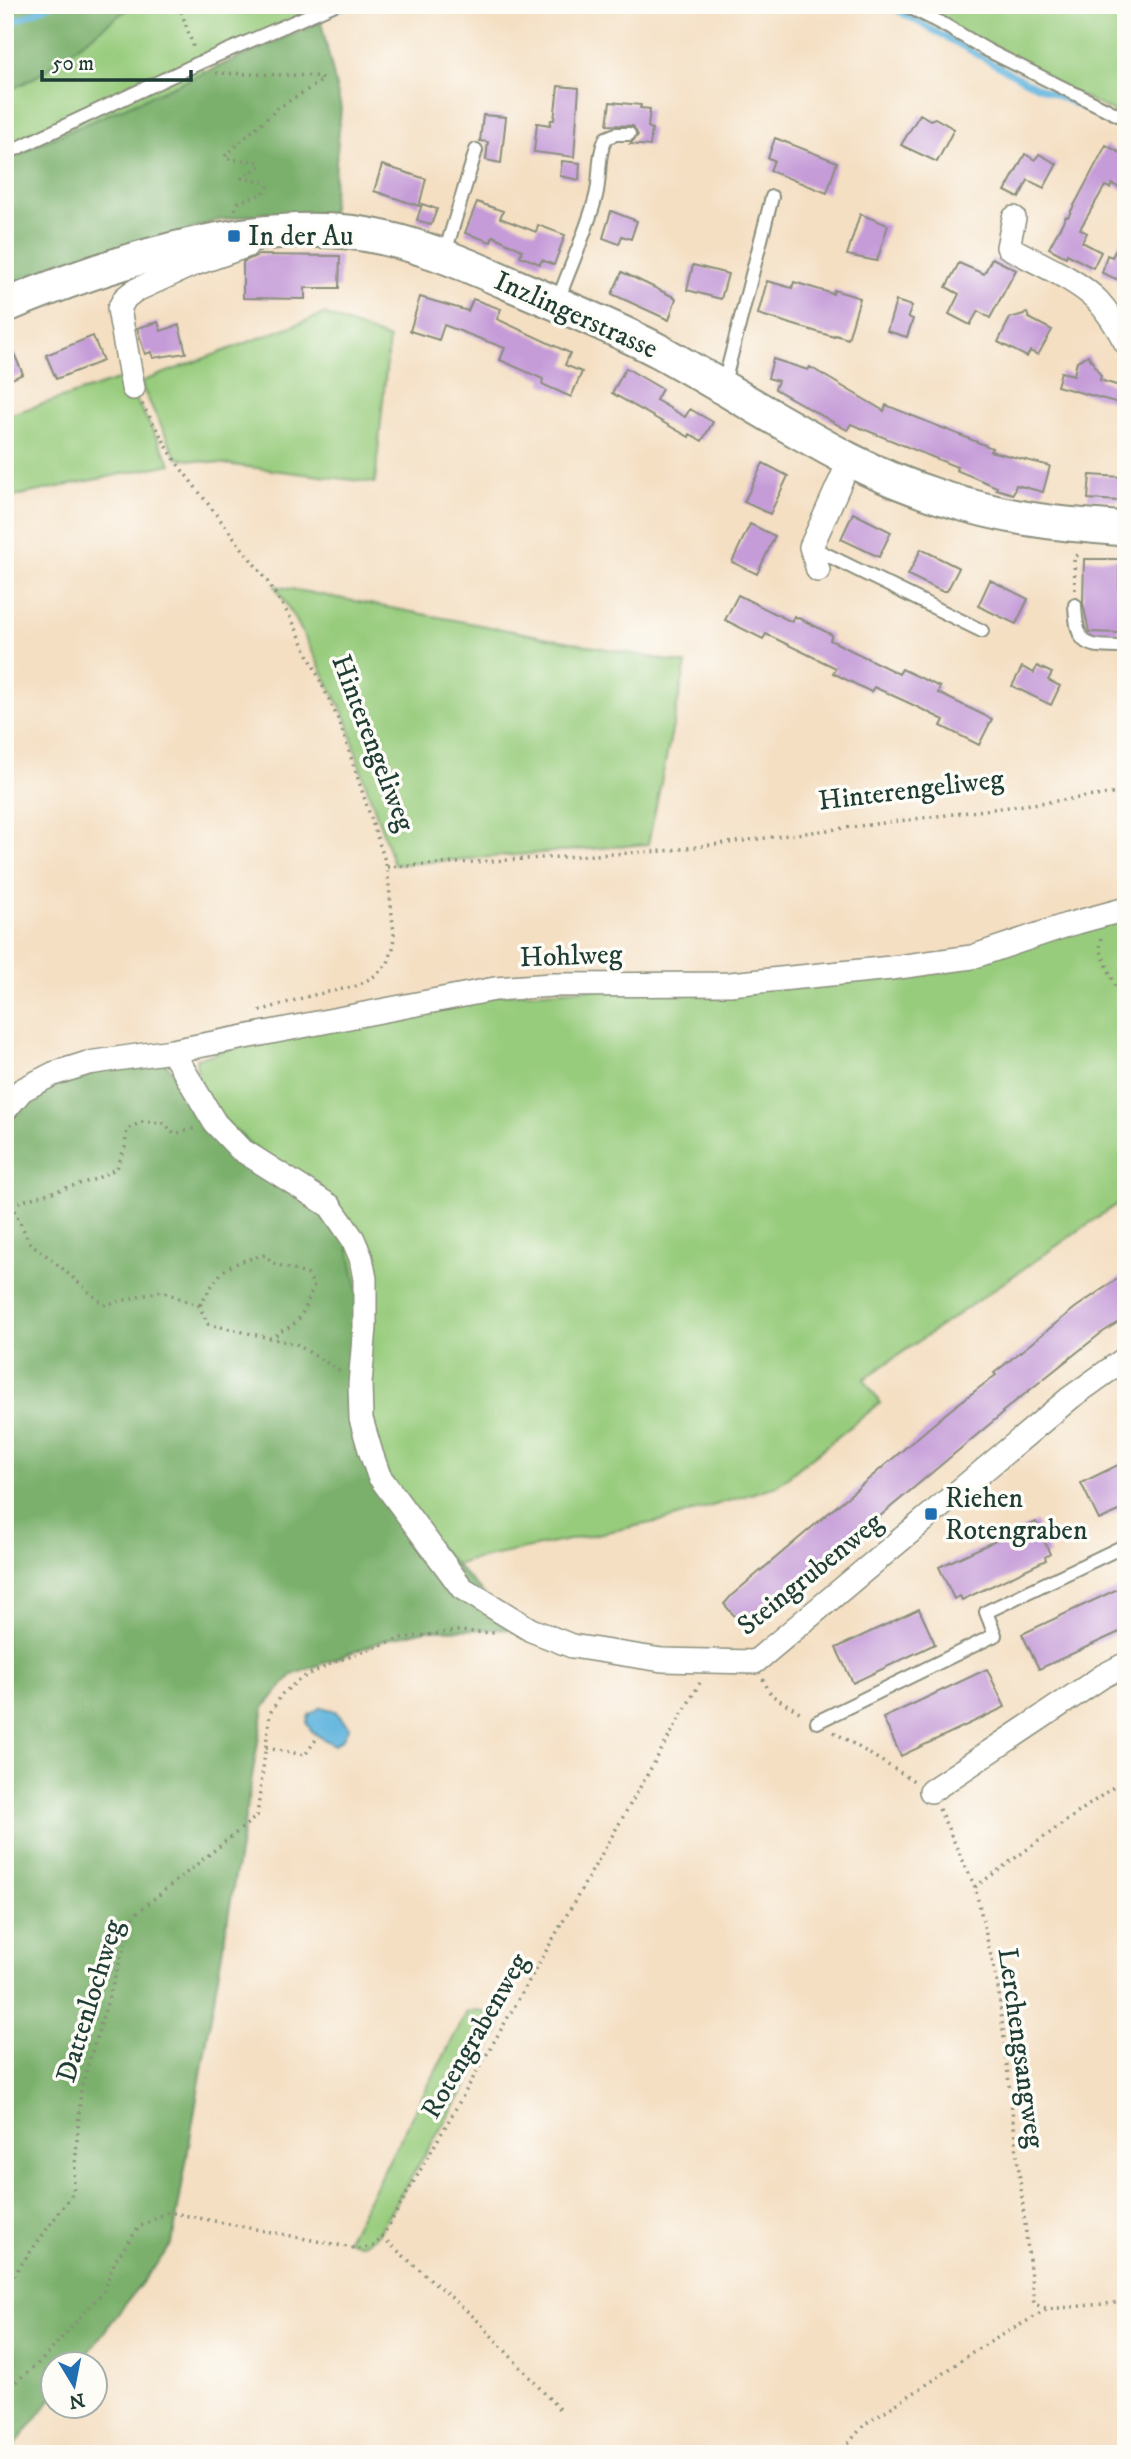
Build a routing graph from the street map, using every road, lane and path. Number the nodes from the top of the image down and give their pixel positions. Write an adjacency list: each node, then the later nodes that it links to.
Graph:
1 (179, 5): 4 (path)
2 (333, 5): 4 (lane)
3 (905, 5): 6 (lane)
4 (199, 62): 9 (lane)
5 (213, 73): 11 (path)
6 (1126, 118)
7 (629, 134): 15 (lane)
8 (476, 150): 14 (lane)
9 (5, 154)
10 (772, 197): 19 (lane)
11 (233, 216)
12 (1014, 218): 17 (street)
13 (247, 243): 18 (street)
14 (444, 257): 15 (street, Inzlingerstrasse); 16 (street, Inzlingerstrasse)
15 (556, 304): 19 (street, Inzlingerstrasse)
16 (5, 306)
17 (1126, 343)
18 (134, 388): 29 (path, Hinterengeliweg)
19 (723, 388): 20 (street, Inzlingerstrasse)
20 (850, 460): 21 (street, Inzlingerstrasse); 22 (street)
21 (1126, 529)
22 (811, 547): 24 (street); 26 (lane)
23 (1088, 552): 25 (path)
24 (818, 570)
25 (1075, 605): 27 (lane)
26 (982, 631)
27 (1126, 647)
28 (1126, 792): 29 (path, Hinterengeliweg)
29 (387, 867): 33 (path)
30 (1126, 909): 34 (street, Hohlweg)
31 (1104, 930): 32 (path)
32 (1126, 1012)
33 (245, 1016)
34 (172, 1051): 35 (street, Hohlweg); 36 (street, Steingrubenweg)
35 (5, 1110)
36 (215, 1123): 37 (path); 42 (street, Steingrubenweg)
37 (11, 1204): 38 (path); 39 (path)
38 (5, 1206)
39 (199, 1306): 40 (path); 40 (path)
40 (273, 1339): 42 (path)
41 (1126, 1358): 45 (street, Steingrubenweg)
42 (360, 1384): 44 (street, Steingrubenweg)
43 (1126, 1545): 47 (lane)
44 (531, 1630): 45 (street, Steingrubenweg); 49 (path, Dattenlochweg)
45 (713, 1661): 53 (path, Rotengrabenweg)
46 (1126, 1664): 51 (street)
47 (817, 1721)
48 (317, 1738): 49 (path)
49 (266, 1748): 54 (path, Dattenlochweg)
50 (1126, 1778): 52 (path)
51 (931, 1791): 52 (path, Lerchengsangweg)
52 (975, 1887): 56 (path, Lerchengsangweg)
53 (382, 2237): 57 (path); 58 (path)
54 (5, 2287)
55 (1126, 2302): 56 (path)
56 (1048, 2309): 59 (path)
57 (5, 2390)
58 (559, 2409)
59 (839, 2454)

